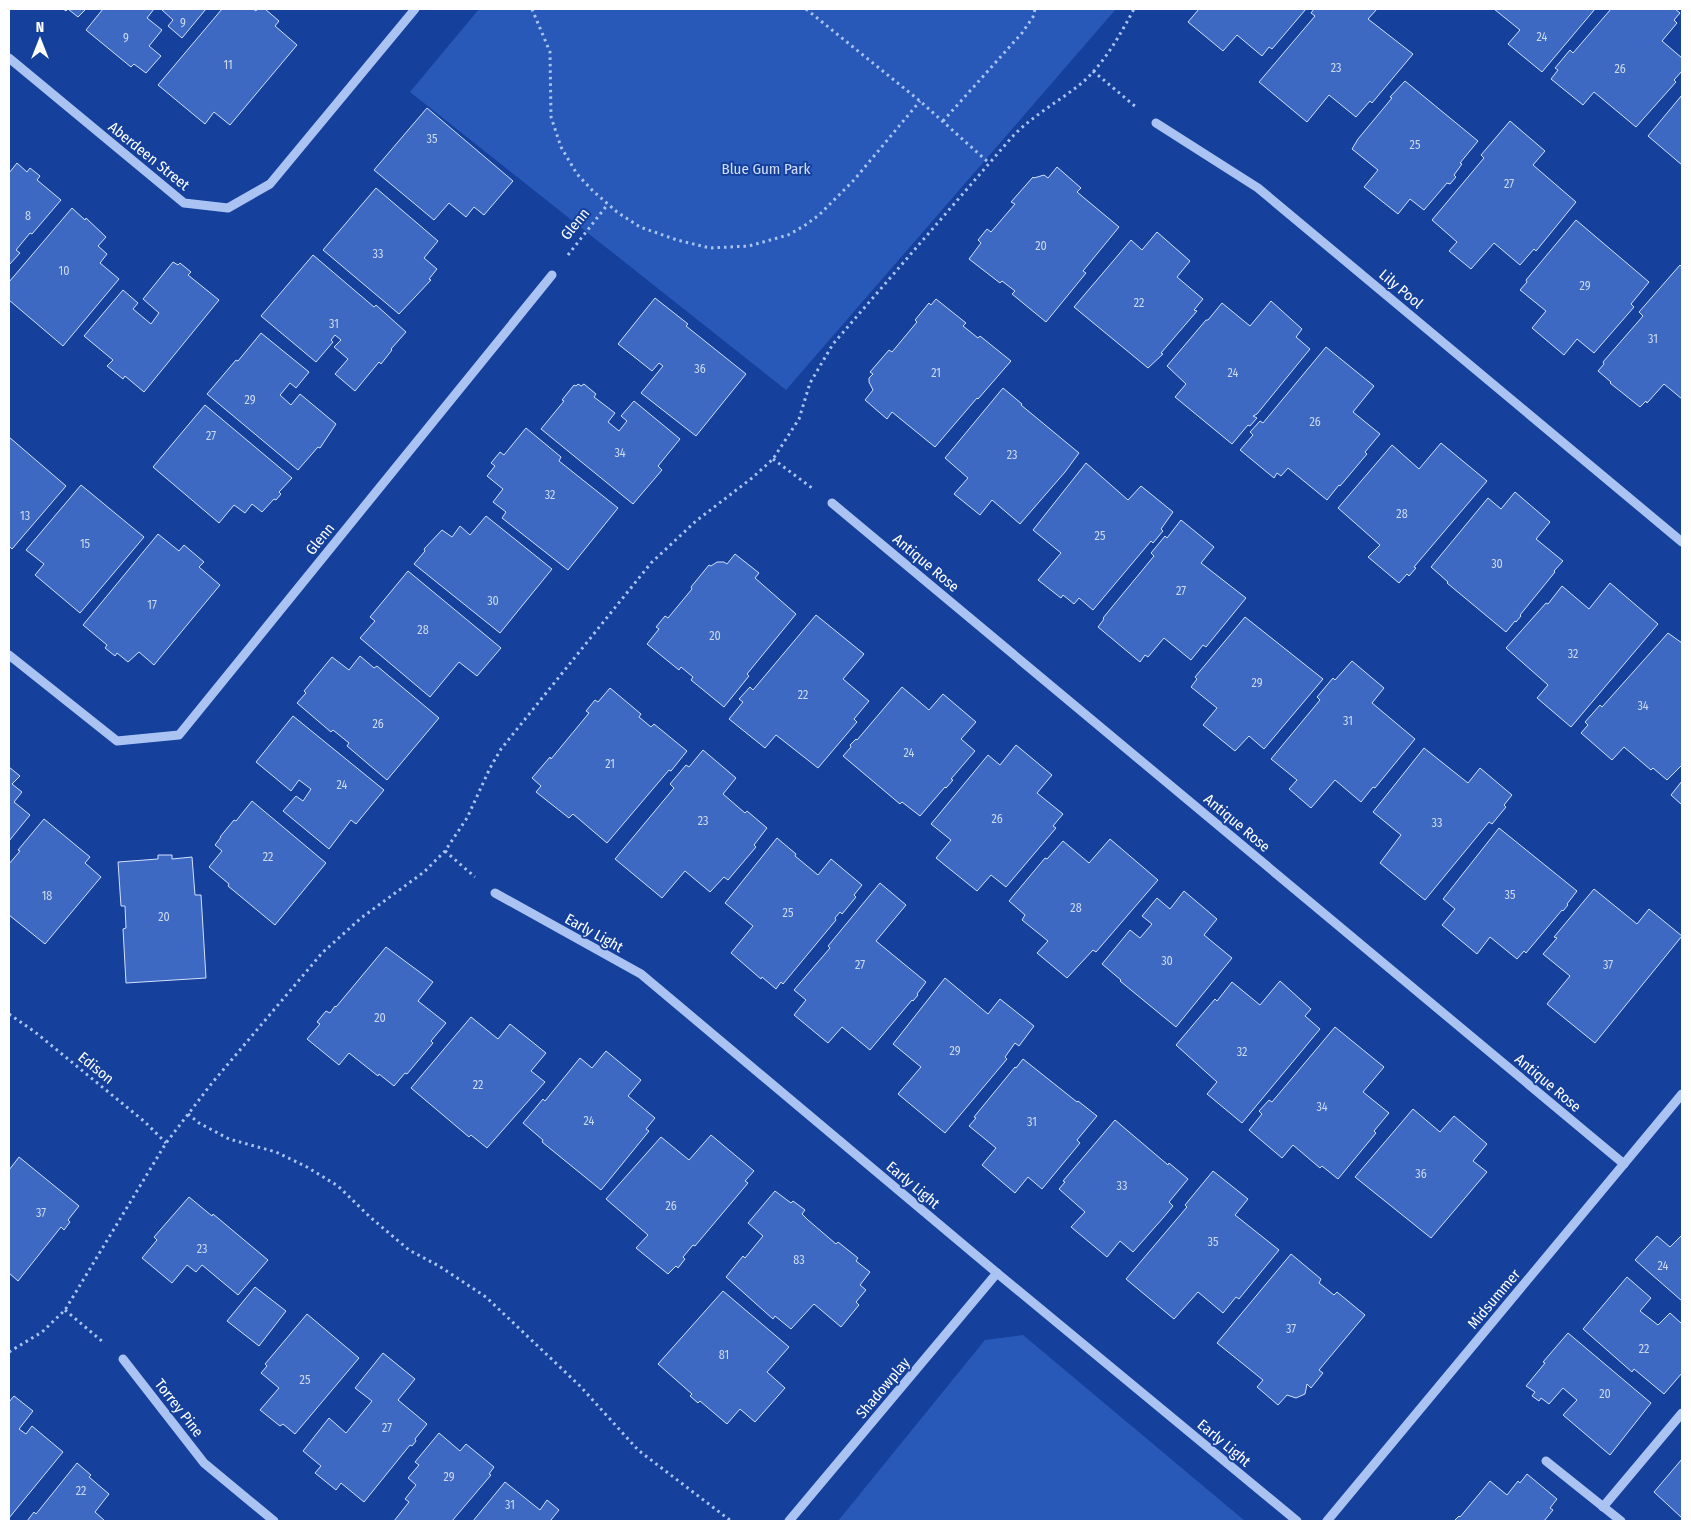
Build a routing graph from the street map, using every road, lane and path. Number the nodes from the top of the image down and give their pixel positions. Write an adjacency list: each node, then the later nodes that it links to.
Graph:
1 (415, 9): 6 (street, Aberdeen Street)
2 (532, 9): 12 (path)
3 (806, 9): 8 (path)
4 (1034, 9): 9 (path)
5 (1134, 9): 7 (path)
6 (9, 58)
7 (1092, 71): 10 (path); 11 (path)
8 (920, 101): 9 (path); 12 (path)
9 (943, 121): 11 (path)
10 (1156, 123): 16 (street, Lily Pool)
11 (989, 163): 14 (path)
12 (608, 204): 13 (path, Glenn)
13 (552, 275): 17 (street, Glenn)
14 (773, 459): 15 (path); 18 (path)
15 (832, 503): 25 (street, Antique Rose)
16 (1682, 542)
17 (9, 655)
18 (445, 851): 19 (path); 23 (path)
19 (453, 857)
20 (495, 893): 26 (street, Early Light)
21 (9, 1014): 24 (path, Edison)
22 (1682, 1094): 25 (street, Midsummer)
23 (188, 1114): 24 (path); 34 (path)
24 (166, 1143): 27 (path)
25 (1624, 1164): 37 (street, Midsummer)
26 (997, 1273): 35 (street, Shadowplay); 36 (street, Early Light)
27 (65, 1310): 28 (path); 29 (path)
28 (9, 1352)
29 (122, 1359): 33 (street, Torrey Pine)
30 (1682, 1413): 32 (street)
31 (1546, 1461): 32 (street)
32 (1603, 1507): 38 (street)
33 (274, 1521)
34 (731, 1521)
35 (789, 1521)
36 (1297, 1521)
37 (1327, 1521)
38 (1621, 1521)

